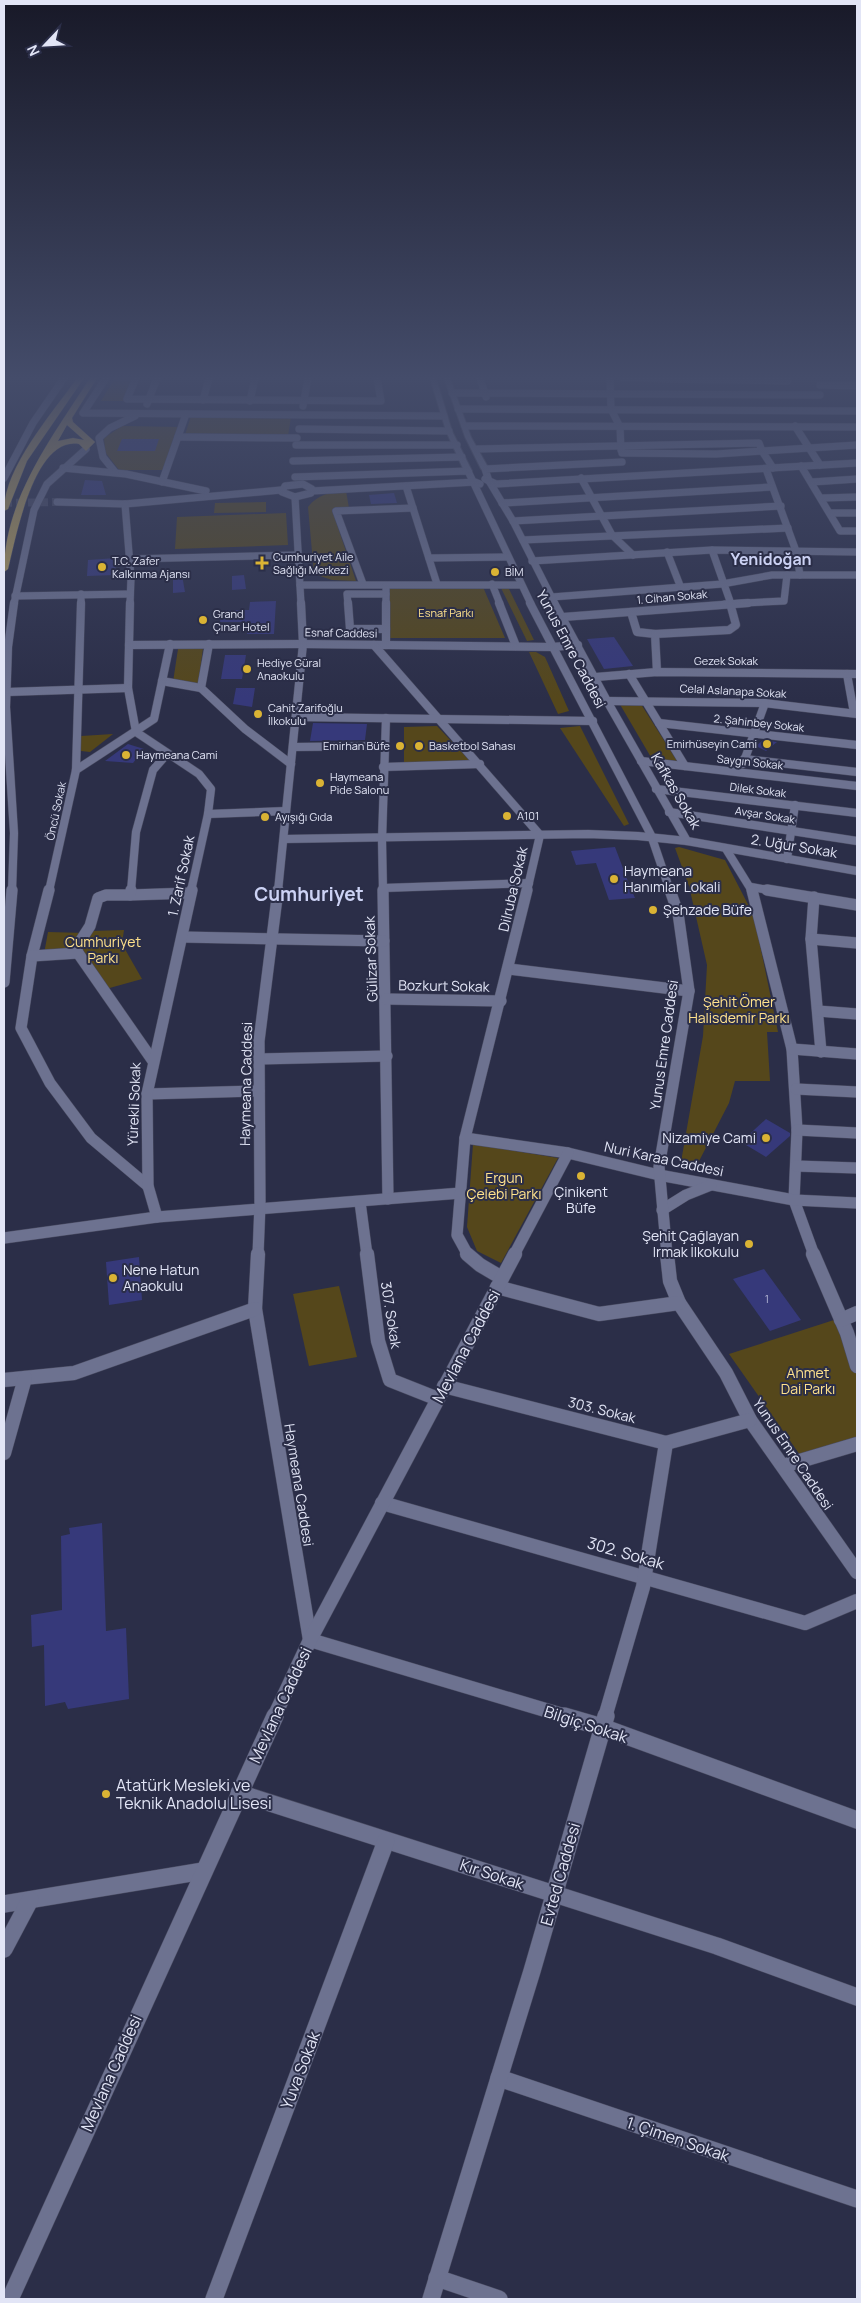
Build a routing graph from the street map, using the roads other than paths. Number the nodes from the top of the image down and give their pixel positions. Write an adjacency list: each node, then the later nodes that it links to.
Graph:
1 (13, 485): 26 (highway)
2 (31, 485): 45 (highway)
3 (46, 485): 60 (street)
4 (175, 485): 16 (street)
5 (286, 485): 14 (street)
6 (307, 485): 15 (street)
7 (415, 485): 12 (street)
8 (477, 485): 41 (street, Yunus Emre Caddesi)
9 (492, 485): 22 (street, Kafkas Sokak)
10 (584, 485): 19 (street)
11 (814, 485): 20 (street)
12 (406, 486): 15 (street); 25 (street)
13 (772, 487): 19 (street); 24 (street)
14 (281, 490): 16 (street); 17 (street)
15 (312, 491): 17 (street)
16 (227, 494): 23 (street)
17 (295, 497): 39 (street, Haymeana Caddesi)
18 (857, 497): 20 (street)
19 (590, 498): 22 (street); 29 (street)
20 (822, 498): 28 (street)
21 (57, 502): 23 (street)
22 (502, 503): 30 (street, Kafkas Sokak)
23 (125, 504): 43 (street)
24 (782, 506): 29 (street); 31 (street)
25 (413, 508): 42 (street); 50 (street)
26 (4, 509)
27 (857, 513): 28 (street)
28 (831, 514): 32 (street)
29 (602, 516): 30 (street); 33 (street)
30 (513, 521): 34 (street, Kafkas Sokak)
31 (788, 528): 35 (street); 37 (street)
32 (857, 531)
33 (612, 535): 34 (street); 35 (street); 40 (street)
34 (523, 540): 44 (street, Kafkas Sokak)
35 (659, 545): 36 (street); 40 (street); 56 (street)
36 (712, 550): 37 (street); 54 (street)
37 (796, 551): 38 (street); 46 (street)
38 (857, 552)
39 (298, 555): 43 (street); 49 (street, Haymeana Caddesi)
40 (633, 555): 44 (street)
41 (508, 557): 42 (street); 55 (street, Yunus Emre Caddesi)
42 (429, 558): 52 (street)
43 (130, 559): 58 (street)
44 (532, 561): 61 (street, Kafkas Sokak)
45 (4, 568)
46 (800, 575): 47 (street); 48 (street)
47 (857, 575)
48 (787, 576): 54 (street); 62 (street, 1. Cihan Sokak)
49 (300, 584): 50 (street); 69 (street, Haymeana Caddesi)
50 (363, 584): 51 (street)
51 (386, 584): 52 (street); 59 (street)
52 (437, 584): 53 (street)
53 (492, 584): 55 (street); 74 (street)
54 (722, 584): 56 (street); 62 (street)
55 (521, 585): 75 (street, Yunus Emre Caddesi)
56 (681, 588): 61 (street)
57 (81, 594): 58 (street); 60 (street); 84 (street, Öncü Sokak)
58 (130, 594): 70 (street)
59 (386, 594): 65 (street); 65 (street)
60 (15, 596): 85 (street)
61 (552, 597): 64 (street, Kafkas Sokak)
62 (732, 604): 63 (street, 1. Cihan Sokak); 66 (street)
63 (631, 612): 64 (street, 1. Cihan Sokak); 66 (street)
64 (563, 617): 72 (street, Kafkas Sokak)
65 (386, 629): 73 (street)
66 (655, 634): 76 (street)
67 (170, 644): 68 (street, Esnaf Caddesi); 70 (street, Esnaf Caddesi); 81 (street)
68 (209, 644): 69 (street, Esnaf Caddesi); 83 (street)
69 (303, 644): 71 (street, Esnaf Caddesi); 91 (street, Haymeana Caddesi)
70 (129, 645): 82 (street)
71 (374, 645): 73 (street, Esnaf Caddesi); 93 (street, Dilruba Sokak)
72 (578, 645): 75 (street, Esnaf Caddesi); 80 (street, Kafkas Sokak)
73 (386, 646): 74 (street, Esnaf Caddesi)
74 (516, 646): 75 (street, Esnaf Caddesi)
75 (552, 647): 94 (street, Yunus Emre Caddesi)
76 (657, 672): 77 (street, Gezek Sokak); 78 (street, Gezek Sokak)
77 (630, 674): 80 (street, Gezek Sokak); 87 (street)
78 (847, 674): 79 (street, Gezek Sokak); 88 (street)
79 (857, 674)
80 (596, 677): 86 (street, Kafkas Sokak)
81 (162, 680): 83 (street); 96 (street)
82 (128, 688): 84 (street); 96 (street)
83 (201, 688): 104 (street)
84 (77, 689): 85 (street); 108 (street, Öncü Sokak)
85 (7, 692): 143 (street)
86 (607, 700): 87 (street, Celal Aslanapa Sokak); 103 (street, Kafkas Sokak)
87 (645, 700): 89 (street, Celal Aslanapa Sokak); 95 (street)
88 (854, 700): 90 (street)
89 (765, 702): 90 (street, Celal Aslanapa Sokak); 97 (street)
90 (855, 713)
91 (296, 717): 92 (street); 100 (street, Haymeana Caddesi)
92 (386, 718): 93 (street); 99 (street, Gülizar Sokak)
93 (439, 719): 94 (street); 105 (street, Dilruba Sokak)
94 (593, 721): 120 (street, Yunus Emre Caddesi)
95 (659, 723): 97 (street, 2. Şahinbey Sokak); 107 (street)
96 (136, 732): 101 (street, 1. Zarif Sokak); 108 (street)
97 (753, 732): 98 (street, 2. Şahinbey Sokak); 102 (street)
98 (857, 745)
99 (384, 746): 100 (street); 106 (street, Gülizar Sokak)
100 (293, 747): 104 (street, Haymeana Caddesi)
101 (167, 754): 117 (street, 1. Zarif Sokak); 132 (street)
102 (744, 759): 109 (street); 110 (street)
103 (641, 761): 107 (street, Saygın Sokak); 112 (street, Kafkas Sokak)
104 (291, 764): 114 (street, Haymeana Caddesi)
105 (480, 764): 106 (street); 119 (street, Dilruba Sokak)
106 (383, 766): 122 (street, Gülizar Sokak)
107 (685, 766): 110 (street, Saygın Sokak)
108 (76, 770): 141 (street, Öncü Sokak)
109 (857, 772)
110 (741, 773): 111 (street, Saygın Sokak)
111 (857, 786)
112 (656, 790): 113 (street, Dilek Sokak); 115 (street, Kafkas Sokak)
113 (796, 805): 116 (street, Dilek Sokak); 118 (street)
114 (286, 812): 117 (street); 121 (street, Haymeana Caddesi)
115 (669, 812): 118 (street, Avşar Sokak); 123 (street, Kafkas Sokak)
116 (857, 812)
117 (208, 814): 131 (street, 1. Zarif Sokak)
118 (792, 831): 124 (street, Avşar Sokak); 126 (street)
119 (540, 835): 120 (street); 122 (street); 128 (street, Dilruba Sokak)
120 (651, 835): 123 (street); 144 (street, Yunus Emre Caddesi)
121 (284, 839): 122 (street); 136 (street, Haymeana Caddesi)
122 (382, 840): 130 (street, Gülizar Sokak)
123 (687, 841): 125 (street, Kafkas Sokak)
124 (857, 841)
125 (726, 849): 126 (street, 2. Uğur Sokak); 129 (street)
126 (788, 859): 127 (street, 2. Uğur Sokak)
127 (857, 871)
128 (529, 883): 130 (street); 142 (street, Dilruba Sokak)
129 (751, 887): 133 (street); 149 (street)
130 (383, 888): 138 (street, Gülizar Sokak)
131 (191, 893): 132 (street); 135 (street, 1. Zarif Sokak)
132 (130, 895): 140 (street)
133 (814, 897): 134 (street); 137 (street)
134 (857, 905)
135 (182, 937): 136 (street); 154 (street, 1. Zarif Sokak)
136 (272, 939): 138 (street); 153 (street, Haymeana Caddesi)
137 (811, 939): 139 (street); 147 (street)
138 (384, 941): 145 (street, Gülizar Sokak)
139 (857, 943)
140 (78, 954): 141 (street); 154 (street, Yürekli Sokak)
141 (32, 956): 167 (street, Öncü Sokak)
142 (509, 969): 144 (street); 146 (street, Dilruba Sokak)
143 (4, 982)
144 (689, 991): 165 (street, Yunus Emre Caddesi)
145 (386, 999): 146 (street, Bozkurt Sokak); 152 (street, Gülizar Sokak)
146 (501, 1002): 161 (street, Dilruba Sokak)
147 (818, 1011): 148 (street); 150 (street)
148 (857, 1014)
149 (792, 1049): 150 (street); 155 (street)
150 (821, 1052): 151 (street)
151 (857, 1054)
152 (387, 1056): 153 (street); 169 (street, Gülizar Sokak)
153 (259, 1059): 156 (street, Haymeana Caddesi)
154 (153, 1061): 158 (street, Yürekli Sokak)
155 (796, 1089): 157 (street); 159 (street)
156 (260, 1091): 158 (street); 173 (street, Haymeana Caddesi)
157 (857, 1092)
158 (147, 1094): 167 (street, Yürekli Sokak)
159 (797, 1130): 160 (street); 163 (street)
160 (857, 1133)
161 (464, 1138): 162 (street, Nuri Karaa Caddesi); 168 (street, Dilruba Sokak)
162 (568, 1154): 165 (street, Nuri Karaa Caddesi); 177 (street, Mevlana Caddesi)
163 (796, 1166): 164 (street); 170 (street)
164 (857, 1168)
165 (659, 1175): 166 (street, Nuri Karaa Caddesi); 174 (street, Yunus Emre Caddesi)
166 (712, 1185): 170 (street, Nuri Karaa Caddesi); 174 (street)
167 (148, 1186): 175 (street, Yürekli Sokak)
168 (461, 1194): 169 (street); 177 (street, Dilruba Sokak)
169 (388, 1199): 171 (street)
170 (794, 1200): 172 (street, Nuri Karaa Caddesi); 181 (street)
171 (360, 1202): 173 (street); 185 (street, 307. Sokak)
172 (857, 1203)
173 (259, 1210): 175 (street); 179 (street, Haymeana Caddesi)
174 (662, 1210): 178 (street, Yunus Emre Caddesi)
175 (157, 1217): 176 (street)
176 (4, 1238)
177 (500, 1283): 178 (street, Dilruba Sokak); 185 (street, Mevlana Caddesi)
178 (678, 1303): 186 (street, Yunus Emre Caddesi)
179 (255, 1309): 183 (street); 195 (street, Haymeana Caddesi)
180 (857, 1313): 181 (street)
181 (841, 1320): 182 (street)
182 (857, 1366)
183 (25, 1378): 184 (street); 189 (street)
184 (4, 1380)
185 (441, 1393): 187 (street, 303. Sokak); 191 (street, Mevlana Caddesi)
186 (750, 1420): 187 (street, 303. Sokak); 190 (street, Yunus Emre Caddesi)
187 (666, 1443): 193 (street, Evted Caddesi)
188 (857, 1444): 190 (street)
189 (4, 1453)
190 (783, 1466): 192 (street, Yunus Emre Caddesi)
191 (382, 1503): 193 (street, 302. Sokak); 195 (street, Mevlana Caddesi)
192 (857, 1572)
193 (645, 1577): 194 (street, 302. Sokak); 196 (street, Evted Caddesi)
194 (857, 1601)
195 (310, 1640): 196 (street, Bilgiç Sokak); 197 (street, Mevlana Caddesi)
196 (602, 1728): 198 (street, Bilgiç Sokak); 201 (street, Evted Caddesi)
197 (239, 1793): 199 (street, Kır Sokak); 200 (street, Mevlana Caddesi)
198 (857, 1820)
199 (386, 1841): 201 (street, Kır Sokak); 210 (street, Yuva Sokak)
200 (203, 1871): 202 (street); 209 (street, Mevlana Caddesi)
201 (554, 1894): 205 (street, Kır Sokak); 206 (street, Evted Caddesi)
202 (30, 1900): 203 (street); 204 (street)
203 (4, 1904)
204 (4, 1949)
205 (857, 1997)
206 (499, 2078): 207 (street, 1. Çimen Sokak); 208 (street, Evted Caddesi)
207 (857, 2199)
208 (437, 2278): 211 (street, Evted Caddesi); 212 (street)
209 (10, 2299)
210 (214, 2299)
211 (431, 2299)
212 (499, 2299)

